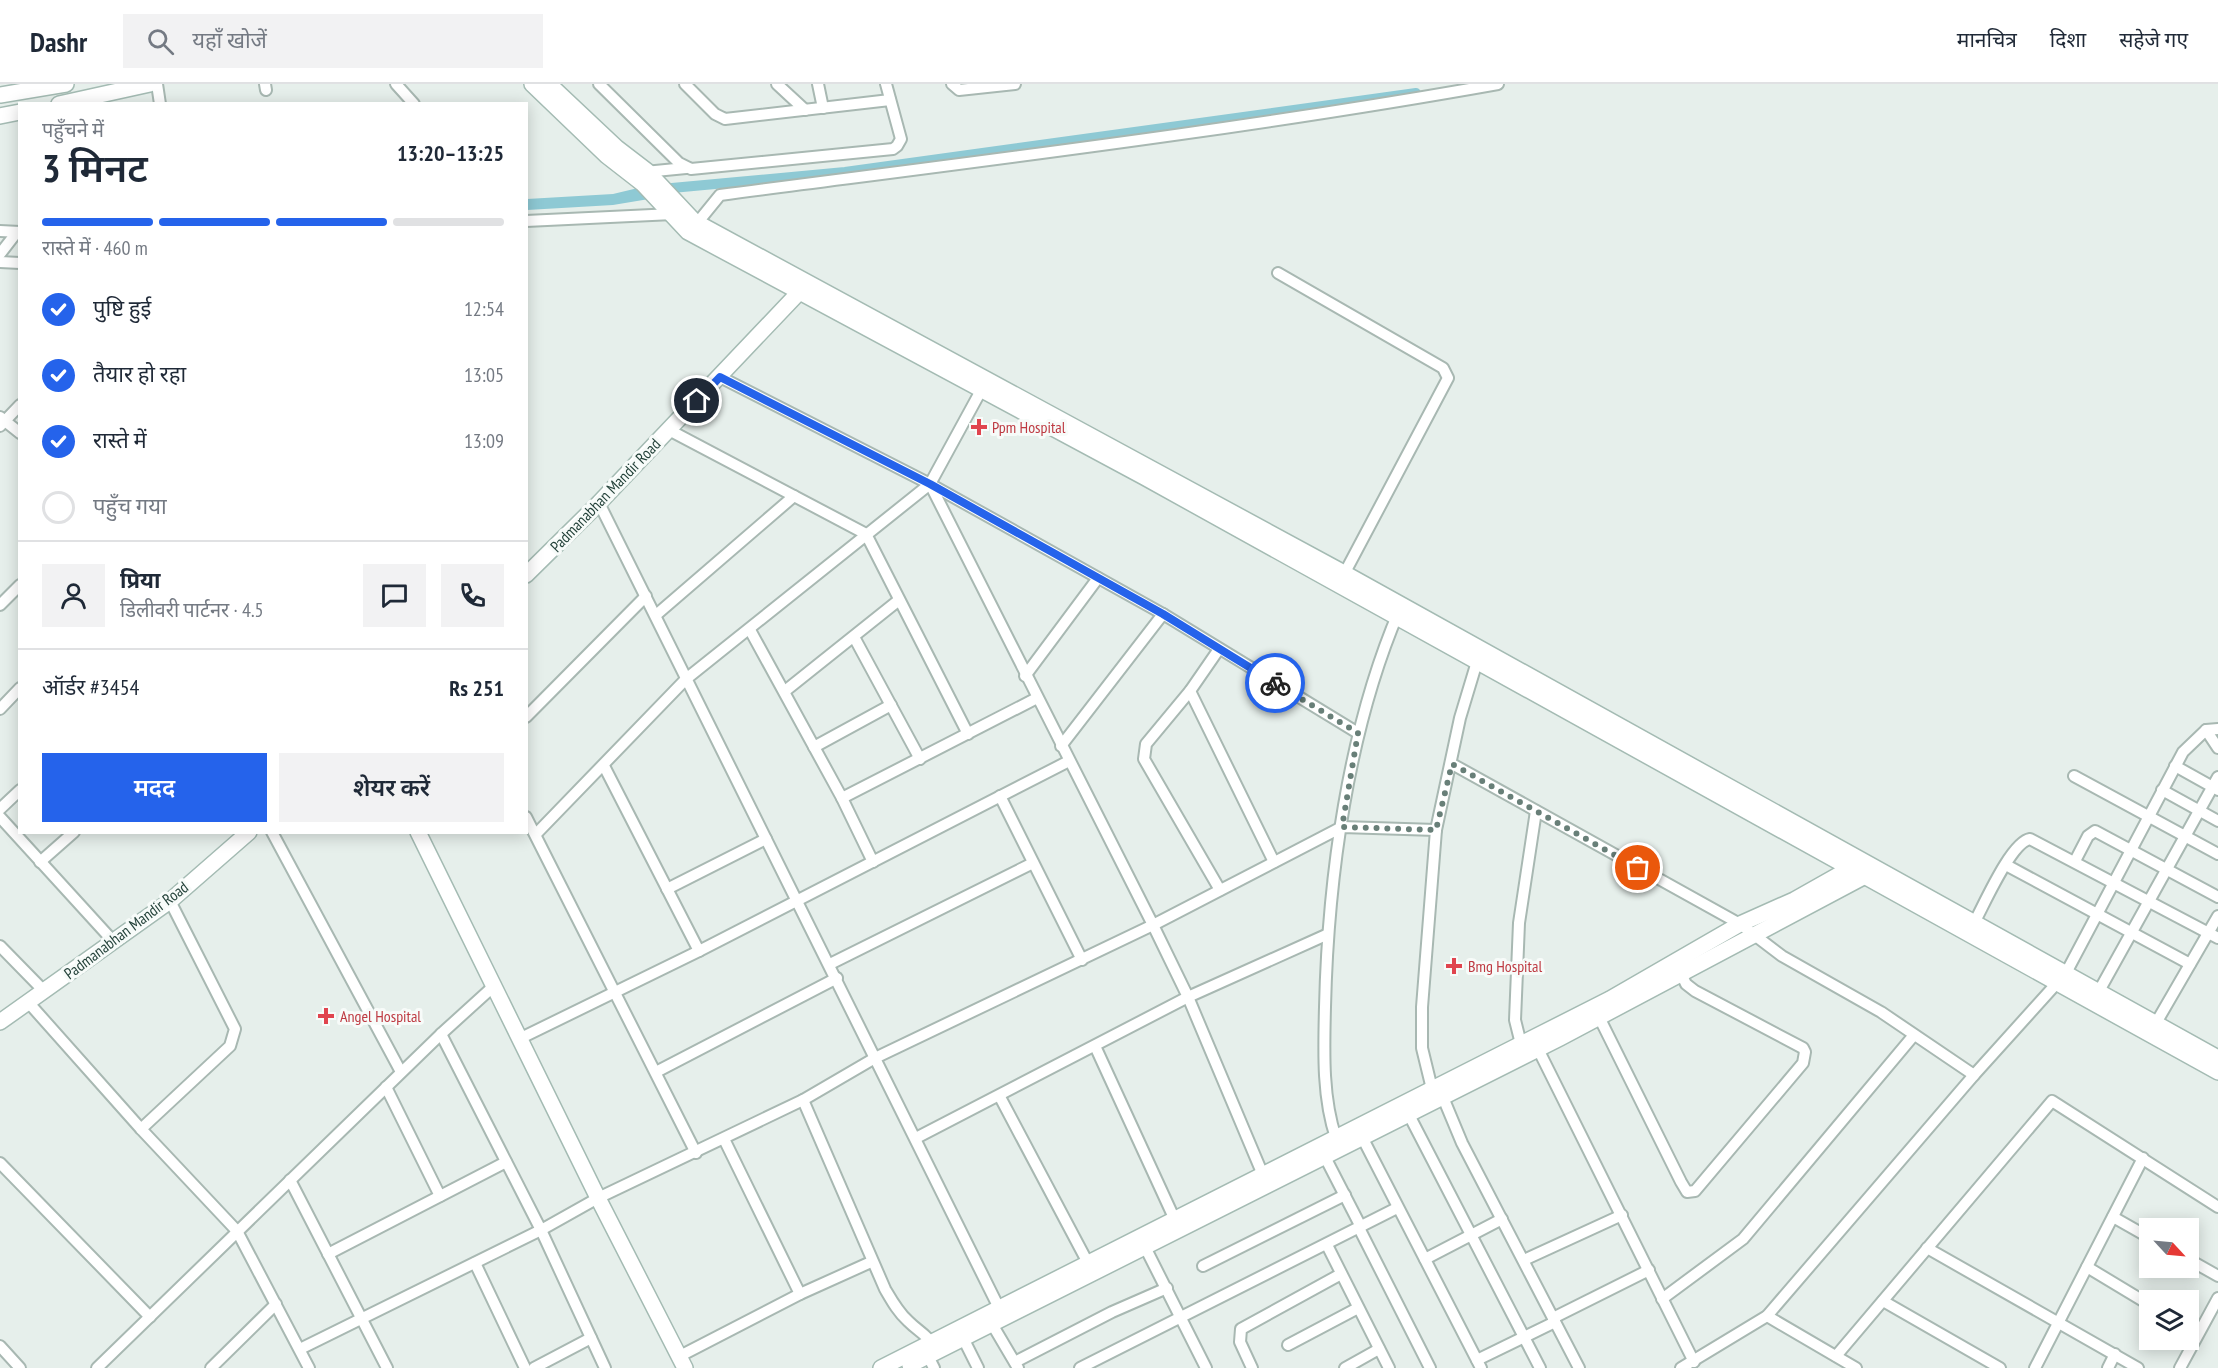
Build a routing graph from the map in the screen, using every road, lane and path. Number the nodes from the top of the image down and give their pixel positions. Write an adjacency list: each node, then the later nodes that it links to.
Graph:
1 (66, 84): 15 (street)
2 (150, 84): 17 (street)
3 (157, 84): 18 (street)
4 (396, 84): 19 (street)
5 (532, 84): 25 (street)
6 (549, 84): 25 (street)
7 (599, 84): 24 (street)
8 (686, 84): 21 (street)
9 (777, 84): 21 (street)
10 (818, 84): 20 (street)
11 (886, 84): 16 (street)
12 (952, 84): 14 (street)
13 (1498, 84): 28 (street)
14 (1009, 85)
15 (0, 95)
16 (890, 100): 20 (street); 24 (street)
17 (66, 102)
18 (160, 102)
19 (412, 102)
20 (823, 108): 21 (street)
21 (805, 110)
22 (18, 112): 23 (street)
23 (0, 116)
24 (686, 168): 25 (street)
25 (645, 177): 26 (street)
26 (673, 206): 27 (street); 28 (street); 35 (street)
27 (528, 221)
28 (698, 222): 35 (street)
29 (0, 231): 30 (street)
30 (18, 232): 31 (street)
31 (0, 254)
32 (0, 262): 33 (street)
33 (18, 263)
34 (1278, 273): 48 (street)
35 (803, 288): 36 (street, Padmanabhan Mandir Road); 37 (street)
36 (720, 377): 40 (street, Padmanabhan Mandir Road); 42 (street)
37 (984, 384): 42 (street); 48 (street)
38 (18, 407): 39 (street)
39 (2, 421): 41 (street)
40 (669, 430): 43 (street); 44 (street, Padmanabhan Mandir Road)
41 (18, 432)
42 (930, 484): 45 (street); 47 (street); 60 (street)
43 (794, 496): 45 (street); 55 (street)
44 (599, 503): 46 (street, Padmanabhan Mandir Road); 50 (street)
45 (866, 534): 51 (street); 56 (street)
46 (528, 573)
47 (1098, 578): 54 (street); 60 (street)
48 (1341, 579): 53 (street)
49 (18, 587): 52 (street)
50 (646, 596): 55 (street); 68 (street)
51 (899, 600): 57 (street); 72 (street)
52 (0, 605)
53 (1399, 611): 59 (street); 71 (street)
54 (1163, 614): 58 (street); 73 (street)
55 (656, 615): 61 (street)
56 (750, 630): 61 (street); 62 (street)
57 (854, 637): 62 (street); 66 (street)
58 (1219, 649): 63 (street); 71 (street)
59 (1479, 655): 78 (street); 105 (street); 112 (street)
60 (1025, 676): 65 (street)
61 (686, 679): 79 (street); 102 (street)
62 (785, 691): 74 (street)
63 (1190, 691): 109 (street); 118 (street)
64 (18, 692): 67 (street)
65 (1037, 698): 72 (street); 73 (street)
66 (891, 705): 74 (street); 76 (street)
67 (0, 709)
68 (528, 715)
69 (2218, 729): 70 (street)
70 (2206, 730): 75 (street); 80 (street)
71 (1358, 733): 94 (street)
72 (968, 734): 76 (street)
73 (1061, 746): 77 (street)
74 (814, 747): 86 (street)
75 (2218, 748)
76 (920, 759): 86 (street)
77 (1069, 761): 85 (street); 127 (street)
78 (1452, 764): 88 (street); 95 (street)
79 (604, 766): 100 (street); 117 (street)
80 (2175, 766): 82 (street); 83 (street)
81 (2074, 776): 91 (street)
82 (2216, 785): 89 (street)
83 (2162, 790): 89 (street); 91 (street)
84 (18, 792): 87 (street)
85 (1000, 796): 108 (street); 110 (street)
86 (842, 798): 108 (street)
87 (0, 809)
88 (1536, 811): 126 (street); 153 (street)
89 (2200, 811): 93 (street); 101 (street)
90 (0, 817): 107 (street)
91 (2149, 817): 101 (street); 103 (street)
92 (528, 820): 100 (street)
93 (2218, 820)
94 (1342, 827): 95 (street); 109 (street); 129 (street)
95 (1436, 830): 162 (street)
96 (72, 834): 107 (street)
97 (247, 834): 121 (street, Padmanabhan Mandir Road)
98 (273, 834): 157 (street)
99 (419, 834): 141 (street)
100 (536, 834): 144 (street)
101 (2186, 836): 104 (street); 114 (street)
102 (765, 838): 117 (street); 120 (street)
103 (2131, 850): 106 (street); 114 (street); 116 (street)
104 (2218, 854)
105 (1864, 861): 112 (street); 113 (street)
106 (2075, 861): 111 (street); 116 (street)
107 (40, 862): 132 (street)
108 (873, 862): 120 (street)
109 (1274, 862): 118 (street)
110 (1033, 863): 135 (street); 136 (street)
111 (2006, 865): 123 (street); 125 (street)
112 (1849, 869): 115 (street); 126 (street)
113 (1880, 869): 115 (street); 125 (street)
114 (2167, 869): 119 (street); 122 (street)
115 (1864, 877): 131 (street); 140 (street)
116 (2114, 882): 122 (street); 123 (street)
117 (667, 889): 134 (street)
118 (1220, 890): 127 (street)
119 (2218, 897)
120 (798, 900): 134 (street); 136 (street)
121 (170, 901): 132 (street, Padmanabhan Mandir Road); 166 (street)
122 (2150, 901): 128 (street); 130 (street)
123 (2097, 914): 128 (street); 140 (street)
124 (2218, 916): 130 (street)
125 (1974, 923): 140 (street)
126 (1740, 924): 131 (street); 138 (street)
127 (1153, 925): 135 (street); 145 (street)
128 (2132, 933): 137 (street); 143 (street)
129 (1326, 935): 145 (street); 167 (street)
130 (2213, 935): 137 (street)
131 (1755, 936): 138 (street); 151 (street)
132 (113, 941): 142 (street, Padmanabhan Mandir Road)
133 (0, 946): 142 (street)
134 (699, 951): 144 (street)
135 (1082, 960): 155 (street)
136 (830, 964): 139 (street)
137 (2190, 964): 149 (street)
138 (1679, 969): 148 (street); 148 (street); 153 (street)
139 (837, 978): 155 (street); 158 (street)
140 (2062, 978): 143 (street); 159 (street); 160 (street)
141 (495, 985): 150 (street); 152 (street)
142 (44, 991): 146 (street, Padmanabhan Mandir Road)
143 (2098, 991): 149 (street)
144 (616, 992): 152 (street); 158 (street)
145 (1188, 998): 154 (street); 175 (street)
146 (28, 1002): 147 (street, Padmanabhan Mandir Road); 166 (street)
147 (3, 1015)
148 (1599, 1017): 153 (street)
149 (2156, 1023): 156 (street)
150 (441, 1034): 157 (street); 173 (street)
151 (1914, 1035): 160 (street); 210 (street)
152 (521, 1038): 179 (street)
153 (1530, 1043): 162 (street); 182 (street)
154 (1095, 1046): 163 (street); 185 (street)
155 (875, 1058): 164 (street); 168 (street)
156 (2218, 1058)
157 (401, 1072): 161 (street)
158 (656, 1072): 170 (street)
159 (2218, 1072)
160 (1974, 1075): 214 (street)
161 (386, 1087): 176 (street); 178 (street)
162 (1437, 1092): 165 (street); 167 (street); 184 (street)
163 (1000, 1097): 168 (street); 199 (street)
164 (802, 1100): 169 (street); 197 (street)
165 (1408, 1113): 167 (street); 189 (street)
166 (141, 1129): 188 (street)
167 (1350, 1137): 171 (street); 175 (street); 181 (street)
168 (916, 1138): 216 (street)
169 (724, 1139): 170 (street); 207 (street)
170 (696, 1153): 179 (street)
171 (1325, 1157): 177 (street); 191 (street)
172 (2143, 1158): 180 (street); 183 (street); 193 (street)
173 (506, 1161): 178 (street); 187 (street)
174 (0, 1163): 215 (street)
175 (1263, 1175): 185 (street)
176 (290, 1180): 188 (street); 194 (street)
177 (1345, 1195): 186 (street); 201 (street)
178 (440, 1196): 194 (street)
179 (598, 1198): 187 (street); 233 (street)
180 (2218, 1207)
181 (1397, 1208): 186 (street); 195 (street)
182 (1622, 1215): 196 (street); 203 (street)
183 (2113, 1217): 190 (street); 202 (street)
184 (1502, 1219): 189 (street); 196 (street)
185 (1175, 1220): 191 (street)
186 (1360, 1228): 192 (street); 253 (street)
187 (541, 1230): 198 (street); 223 (street)
188 (237, 1231): 212 (street); 215 (street)
189 (1472, 1232): 195 (street); 222 (street)
190 (2139, 1232)
191 (1143, 1242): 199 (street); 206 (street); 216 (street)
192 (1327, 1245): 204 (street); 217 (street)
193 (1927, 1248): 211 (street); 220 (street)
194 (328, 1254): 218 (street)
195 (1425, 1259): 235 (street)
196 (1524, 1260): 219 (street)
197 (871, 1262): 207 (street); 230 (street)
198 (475, 1263): 218 (street); 242 (street)
199 (1088, 1263): 216 (street)
200 (2199, 1265): 205 (street)
201 (1203, 1266)
202 (2087, 1267): 208 (street); 220 (street)
203 (1649, 1270): 210 (street); 219 (street)
204 (1341, 1274): 213 (street); 250 (street)
205 (2218, 1276)
206 (1167, 1288): 217 (street); 236 (street)
207 (800, 1294): 233 (street)
208 (2139, 1298)
209 (2218, 1298): 221 (street)
210 (1662, 1299): 234 (street)
211 (1883, 1301): 232 (street); 258 (street)
212 (276, 1304): 227 (street); 239 (street)
213 (1358, 1308): 225 (street); 226 (street)
214 (1767, 1316): 232 (street); 234 (street)
215 (150, 1317): 238 (street)
216 (998, 1317): 224 (street); 230 (street); 236 (street)
217 (1182, 1318): 248 (street); 249 (street)
218 (363, 1320): 227 (street); 241 (street)
219 (1554, 1320): 222 (street); 255 (street)
220 (2059, 1321): 231 (street); 259 (street)
221 (2199, 1323)
222 (1525, 1337): 235 (street); 254 (street)
223 (591, 1338): 243 (street); 244 (street)
224 (963, 1338): 230 (street); 247 (street)
225 (1288, 1345)
226 (1379, 1348): 251 (street); 252 (street)
227 (300, 1349): 240 (street)
228 (2186, 1350): 262 (street)
229 (3, 1354): 237 (street)
230 (933, 1354): 245 (street); 246 (street)
231 (2115, 1354): 260 (street); 261 (street)
232 (1836, 1356): 257 (street)
233 (682, 1362)
234 (1694, 1362): 256 (street)
235 (1479, 1364)
236 (1016, 1365)
237 (20, 1368)
238 (97, 1368)
239 (211, 1368)
240 (309, 1368)
241 (387, 1368)
242 (525, 1368)
243 (534, 1368)
244 (605, 1368)
245 (881, 1368)
246 (903, 1368)
247 (978, 1368)
248 (1080, 1368)
249 (1206, 1368)
250 (1252, 1368)
251 (1345, 1368)
252 (1389, 1368)
253 (1430, 1368)
254 (1540, 1368)
255 (1579, 1368)
256 (1681, 1368)
257 (1856, 1368)
258 (2000, 1368)
259 (2035, 1368)
260 (2108, 1368)
261 (2138, 1368)
262 (2180, 1368)

